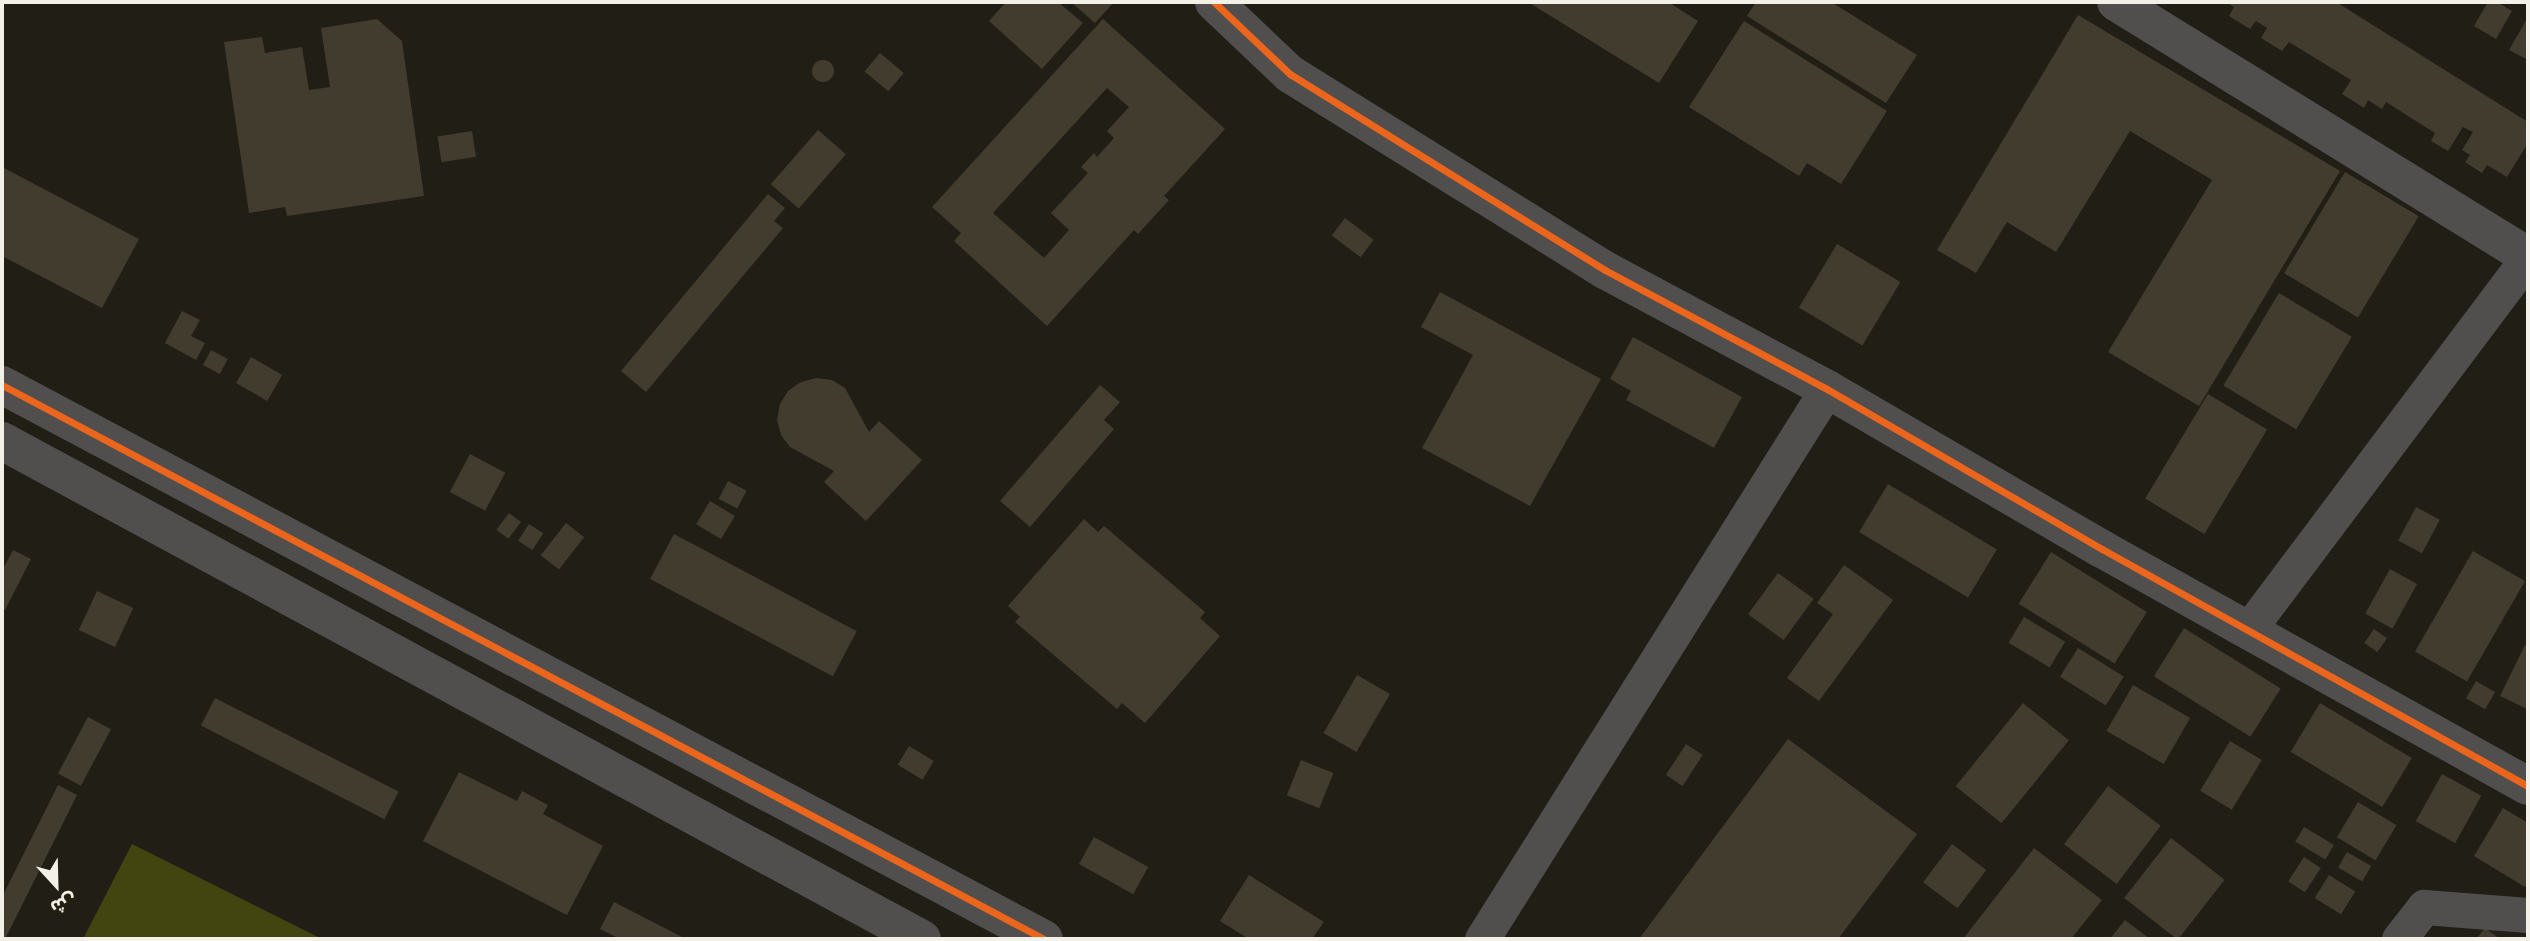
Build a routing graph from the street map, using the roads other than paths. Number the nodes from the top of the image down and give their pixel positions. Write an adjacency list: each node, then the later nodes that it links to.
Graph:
1 (1214, 2): 5 (street)
2 (2116, 2): 3 (street)
3 (2528, 256): 7 (street)
4 (2, 385): 11 (street)
5 (1827, 389): 7 (street); 12 (street)
6 (2, 441): 10 (street)
7 (2249, 629): 8 (street)
8 (2528, 786)
9 (2528, 915): 13 (street)
10 (922, 939)
11 (1044, 939)
12 (1482, 939)
13 (2399, 939)

